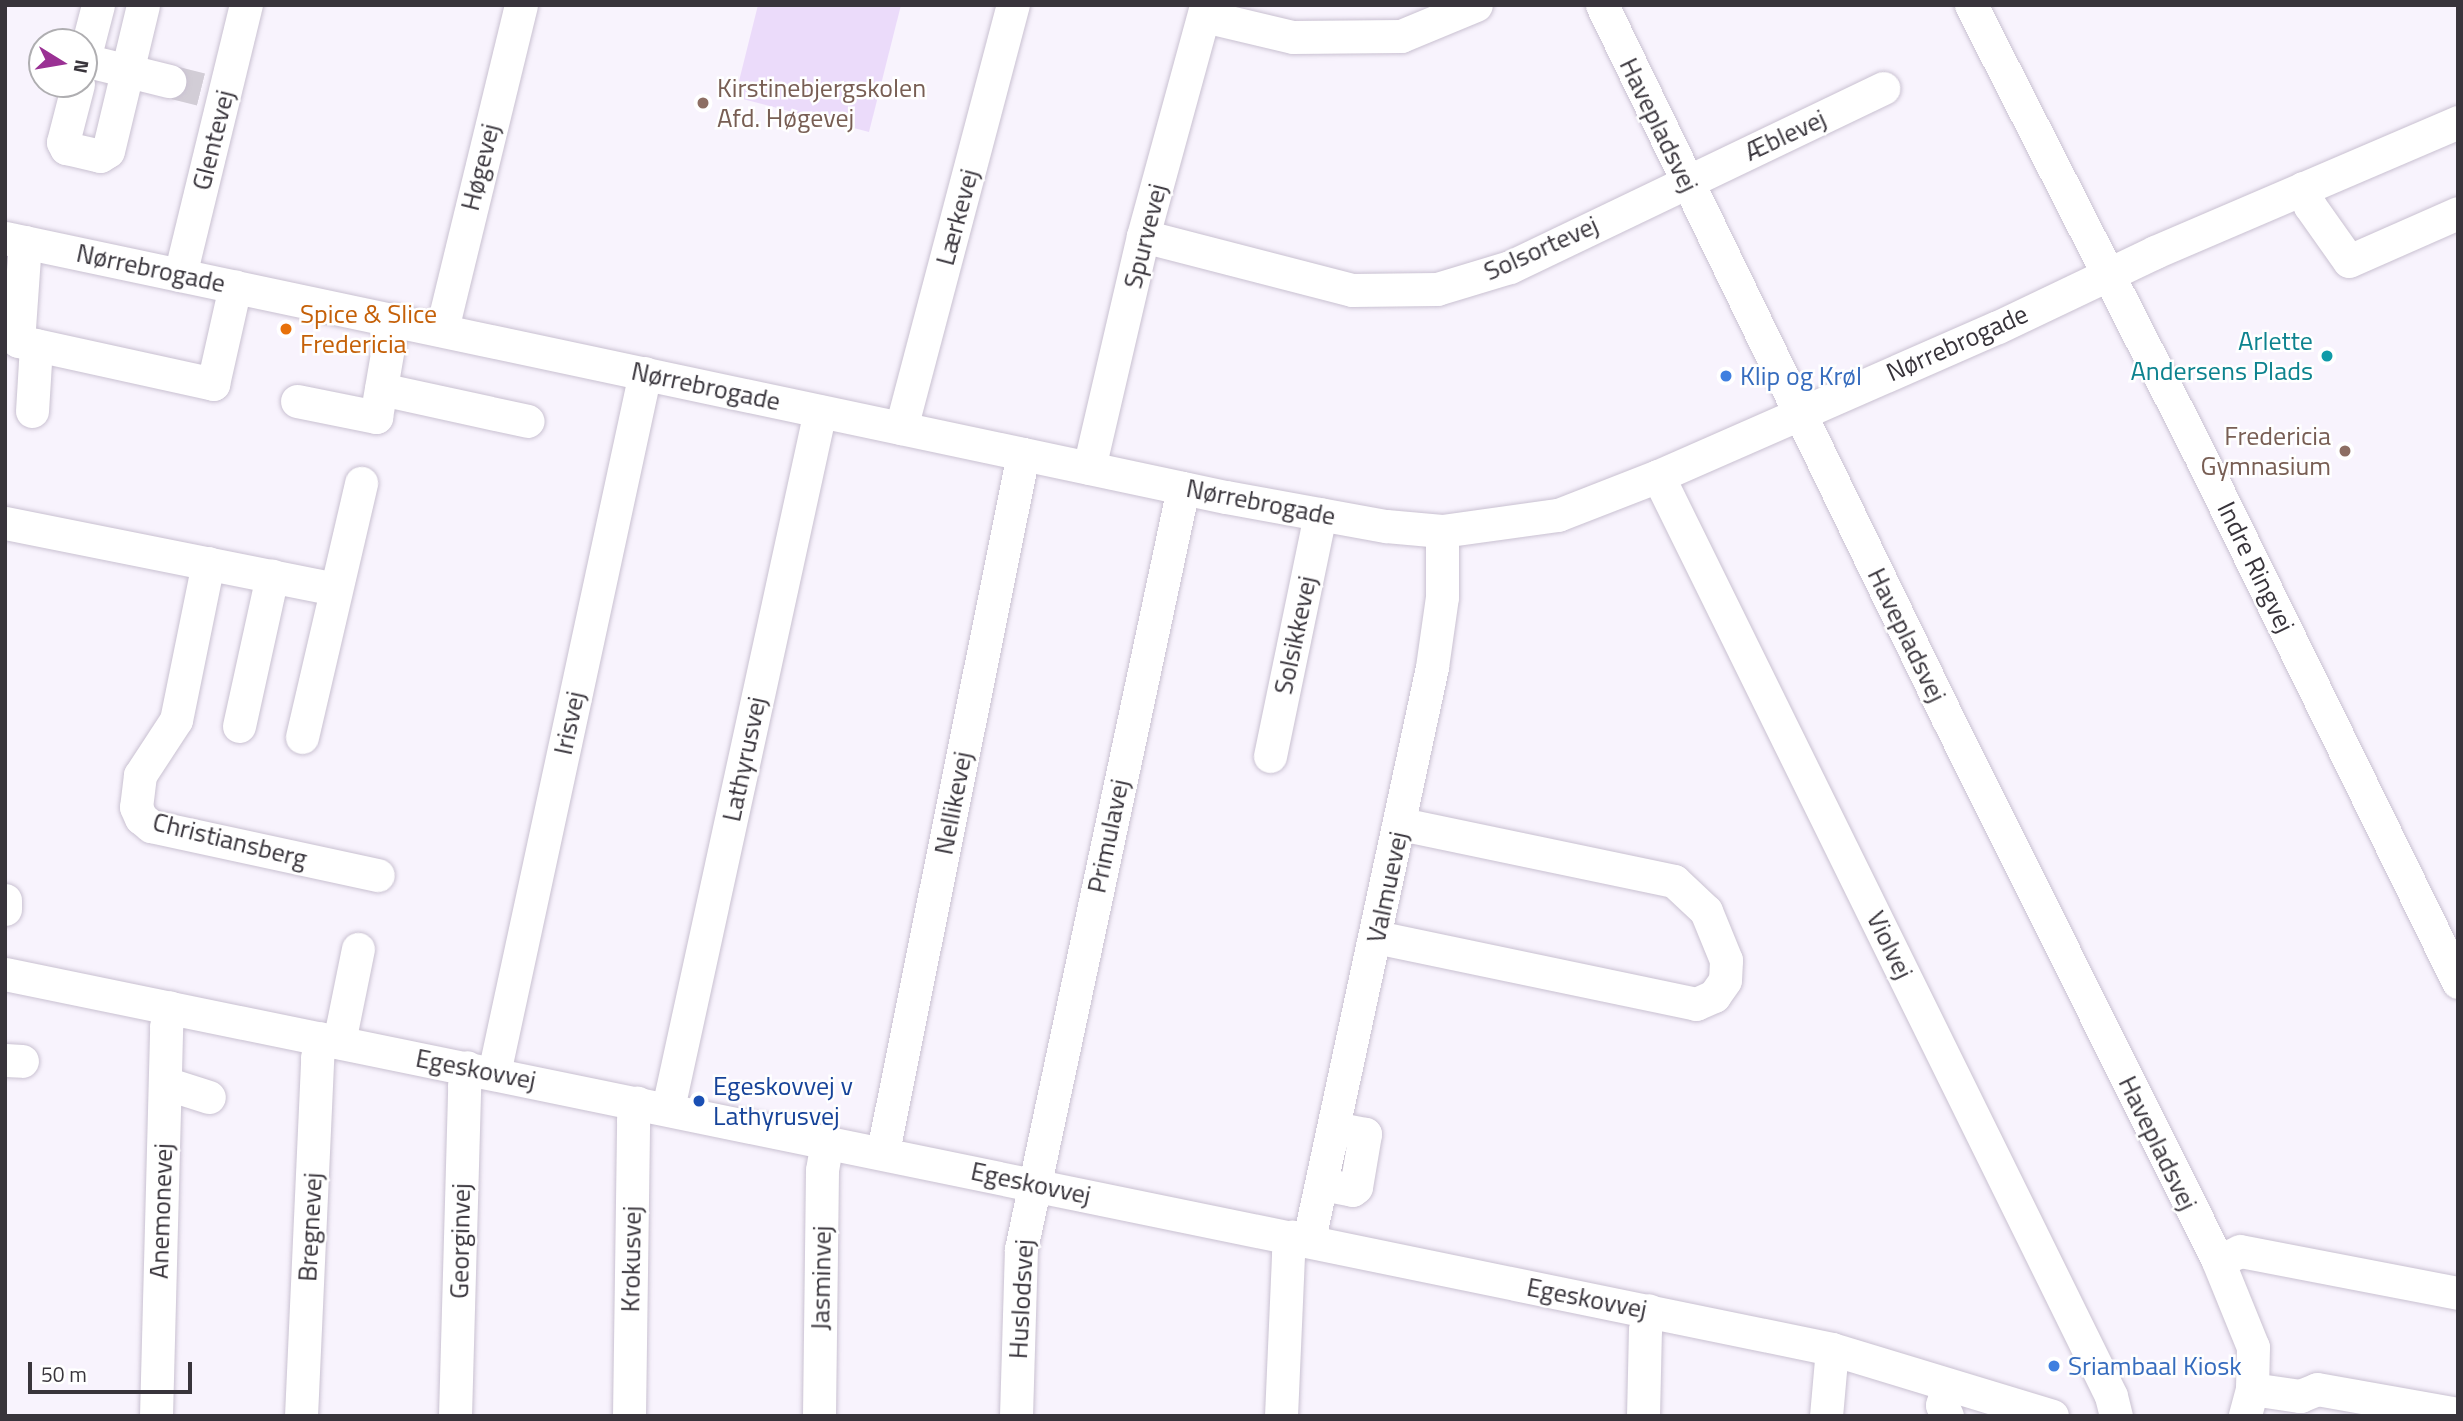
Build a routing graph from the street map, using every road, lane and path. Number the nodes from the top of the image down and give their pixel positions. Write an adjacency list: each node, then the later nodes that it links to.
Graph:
1 (97, 5): 10 (street)
2 (143, 5): 12 (street)
3 (246, 5): 22 (street, Glentevej)
4 (520, 5): 26 (street, Høgevej)
5 (1013, 5): 35 (street, Lærkevej)
6 (1476, 5): 9 (street)
7 (1602, 5): 17 (street, Havepladsvej)
8 (1971, 5): 23 (street, Indre Ringvej)
9 (1205, 11): 20 (street, Spurvevej)
10 (92, 28)
11 (98, 63): 12 (street)
12 (126, 70): 13 (street); 15 (street)
13 (169, 81)
14 (1883, 88): 17 (street, Æblevej)
15 (74, 98)
16 (2458, 122): 18 (street, Nørrebrogade)
17 (1686, 181): 20 (street, Solsortevej); 33 (street, Havepladsvej)
18 (2303, 188): 19 (street); 23 (street, Nørrebrogade)
19 (2458, 213)
20 (1143, 236): 37 (street, Spurvevej)
21 (15, 240): 22 (street, Nørrebrogade); 27 (street)
22 (180, 275): 24 (street, Nørrebrogade)
23 (2106, 275): 33 (street, Nørrebrogade); 57 (street, Indre Ringvej)
24 (235, 286): 25 (street, Nørrebrogade); 27 (street)
25 (393, 319): 26 (street, Nørrebrogade); 29 (street)
26 (442, 329): 28 (street, Nørrebrogade)
27 (36, 345): 31 (street)
28 (645, 373): 32 (street, Nørrebrogade); 60 (street, Irisvej)
29 (381, 389): 30 (street); 34 (street)
30 (297, 401)
31 (32, 411)
32 (820, 411): 35 (street, Nørrebrogade); 63 (street, Lathyrusvej)
33 (1798, 412): 38 (street, Nørrebrogade); 68 (street, Havepladsvej)
34 (528, 421)
35 (901, 428): 36 (street, Nørrebrogade)
36 (1023, 454): 37 (street, Nørrebrogade); 65 (street, Nellikevej)
37 (1089, 468): 40 (street, Nørrebrogade)
38 (1658, 476): 43 (street, Nørrebrogade); 85 (street, Violvej)
39 (361, 483): 46 (street)
40 (1183, 488): 41 (street, Nørrebrogade); 66 (street, Primulavej)
41 (1320, 514): 43 (street, Nørrebrogade); 49 (street, Solsikkevej)
42 (5, 523): 44 (street)
43 (1442, 531): 50 (street, Valmuevej)
44 (208, 563): 45 (street); 51 (street, Christiansberg)
45 (272, 576): 46 (street); 47 (street)
46 (335, 589): 48 (street)
47 (239, 726)
48 (302, 737)
49 (1270, 756)
50 (1400, 824): 54 (street, Valmuevej); 54 (street)
51 (378, 875)
52 (5, 900): 53 (street)
53 (5, 909)
54 (1376, 937): 67 (street, Valmuevej)
55 (358, 950): 59 (street, Bregnevej)
56 (5, 974): 58 (street, Egeskovvej)
57 (2458, 982)
58 (170, 1007): 59 (street, Egeskovvej); 61 (street, Anemonevej)
59 (330, 1040): 60 (street, Egeskovvej); 76 (street, Bregnevej)
60 (480, 1070): 63 (street, Egeskovvej); 77 (street, Georginvej)
61 (165, 1083): 62 (street); 75 (street, Anemonevej)
62 (209, 1097)
63 (652, 1105): 64 (street, Egeskovvej); 78 (street, Krokusvej)
64 (827, 1141): 65 (street, Egeskovvej); 79 (street, Jasminvej)
65 (883, 1152): 66 (street, Egeskovvej)
66 (1034, 1183): 67 (street, Egeskovvej); 80 (street, Huslodsvej)
67 (1301, 1237): 70 (street, Egeskovvej); 81 (street, Valmuevej)
68 (2218, 1261): 69 (street); 73 (street, Havepladsvej)
69 (2458, 1293)
70 (1649, 1310): 71 (street, Egeskovvej); 82 (street)
71 (1832, 1349): 72 (street, Egeskovvej); 83 (street)
72 (1947, 1400): 84 (street, Egeskovvej)
73 (2249, 1402): 74 (street, Havepladsvej)
74 (2458, 1414)
75 (156, 1416)
76 (301, 1416)
77 (455, 1416)
78 (629, 1416)
79 (819, 1416)
80 (1016, 1416)
81 (1281, 1416)
82 (1643, 1416)
83 (1826, 1416)
84 (2052, 1416)
85 (2116, 1416)

